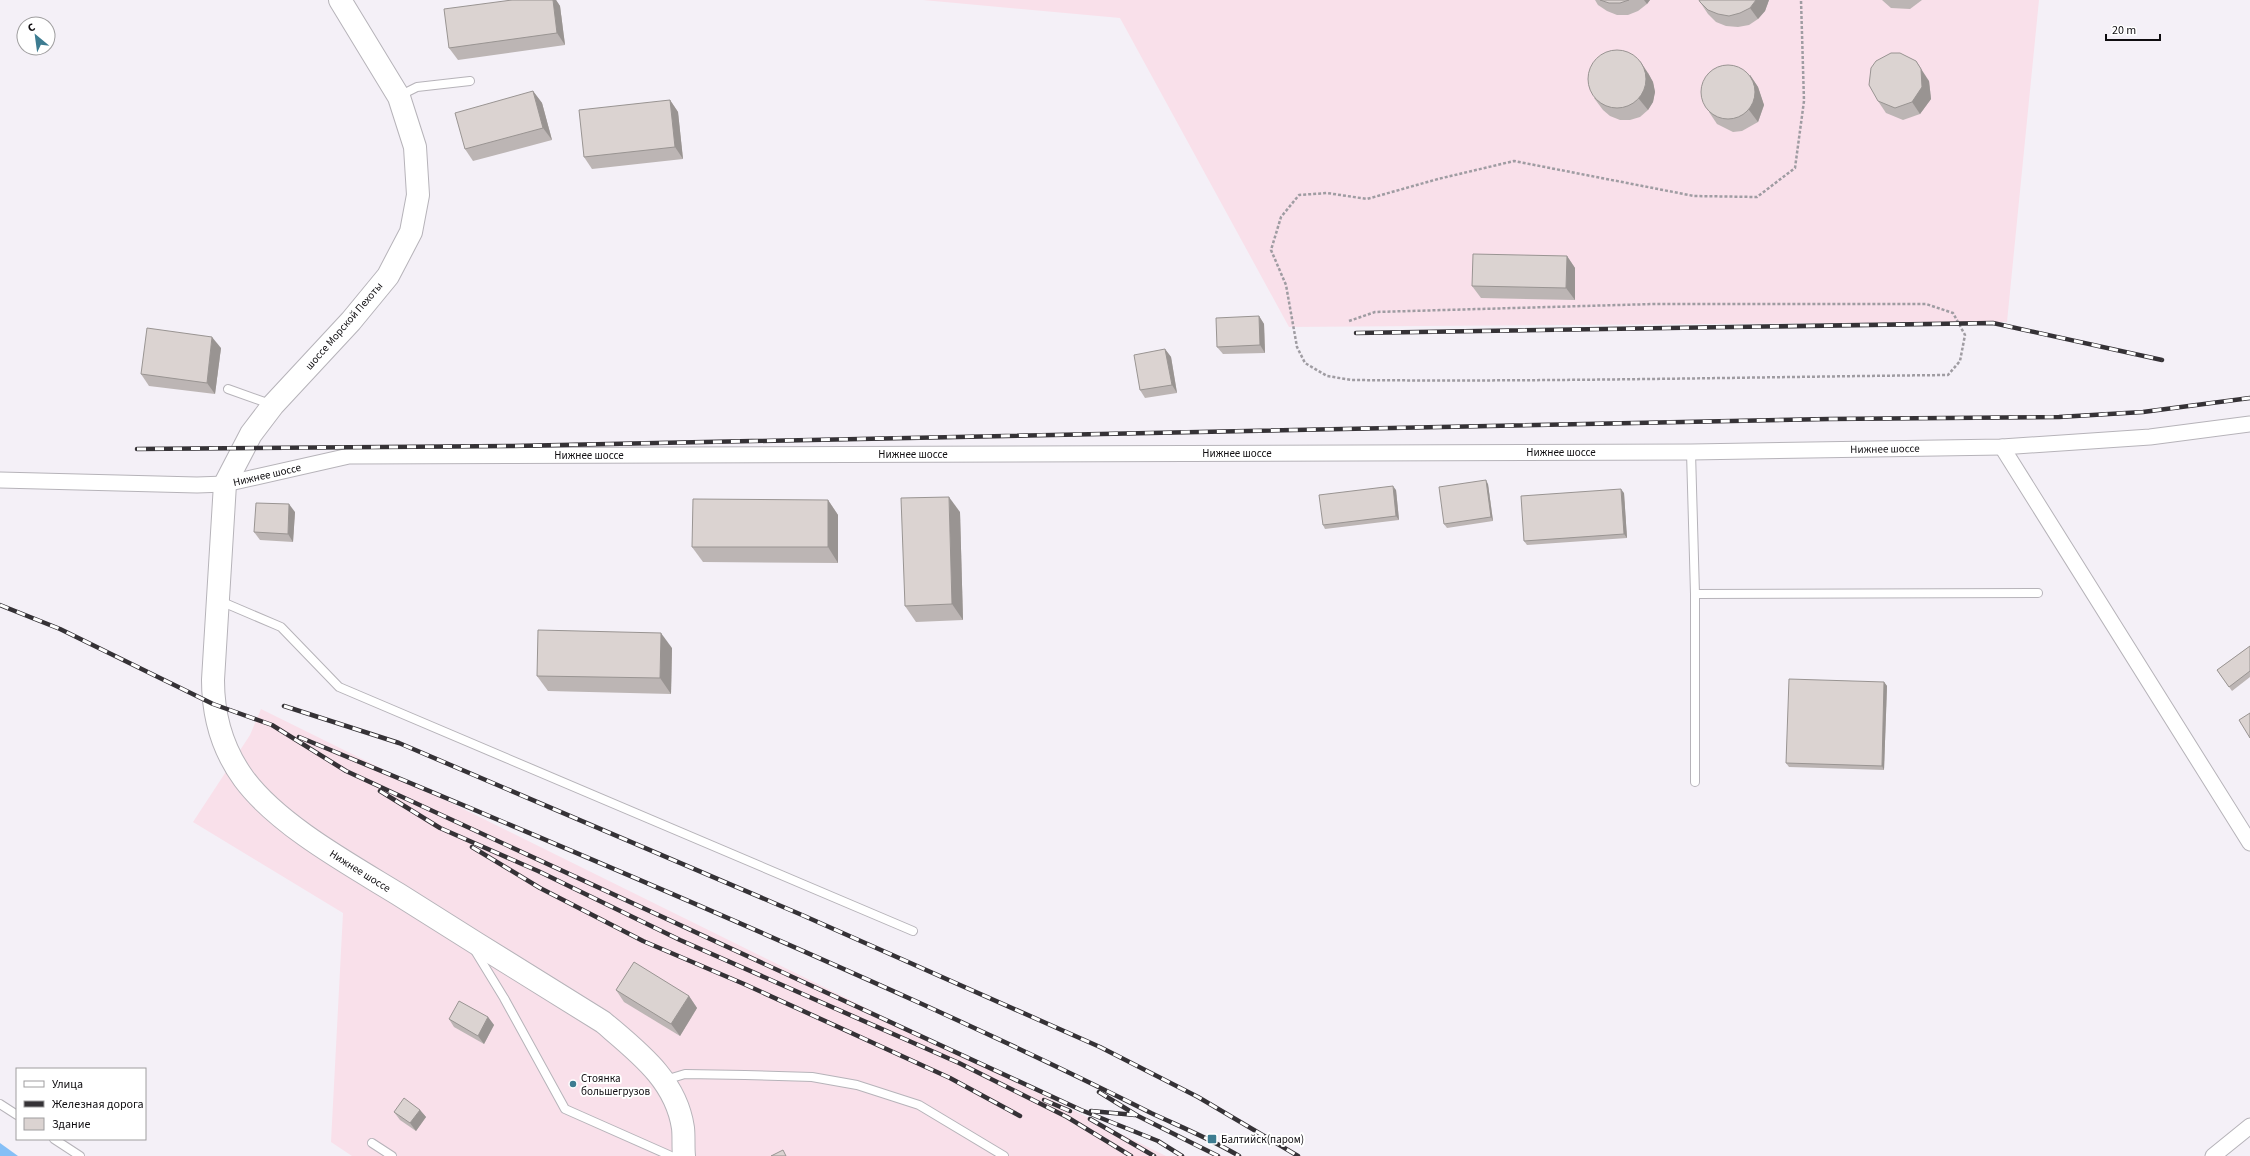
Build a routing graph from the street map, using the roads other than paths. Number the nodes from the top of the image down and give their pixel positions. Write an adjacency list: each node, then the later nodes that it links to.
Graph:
1 (340, 0): 3 (main road, шоссе Морской Пехоты)
2 (470, 82): 3 (lane)
3 (399, 96): 5 (main road, шоссе Морской Пехоты)
4 (228, 389): 5 (lane)
5 (273, 405): 10 (main road, шоссе Морской Пехоты)
6 (2250, 424): 7 (street, Нижнее шоссе)
7 (2002, 447): 8 (street, Нижнее шоссе); 15 (street)
8 (1691, 452): 10 (street, Нижнее шоссе); 12 (lane)
9 (0, 480): 10 (street, Нижнее шоссе)
10 (225, 484): 13 (main road, Нижнее шоссе)
11 (2038, 593): 12 (lane)
12 (1695, 594): 14 (lane)
13 (219, 600): 16 (lane); 17 (main road, Нижнее шоссе)
14 (1695, 782)
15 (2250, 843)
16 (913, 931)
17 (466, 937): 18 (main road, Нижнее шоссе); 26 (lane)
18 (665, 1080): 27 (main road, Нижнее шоссе); 28 (lane)
19 (0, 1104): 20 (lane)
20 (16, 1114)
21 (2250, 1126): 29 (street)
22 (56, 1140): 24 (lane)
23 (372, 1143): 25 (lane)
24 (80, 1156)
25 (392, 1156)
26 (671, 1156)
27 (684, 1156)
28 (1004, 1156)
29 (2213, 1156)

